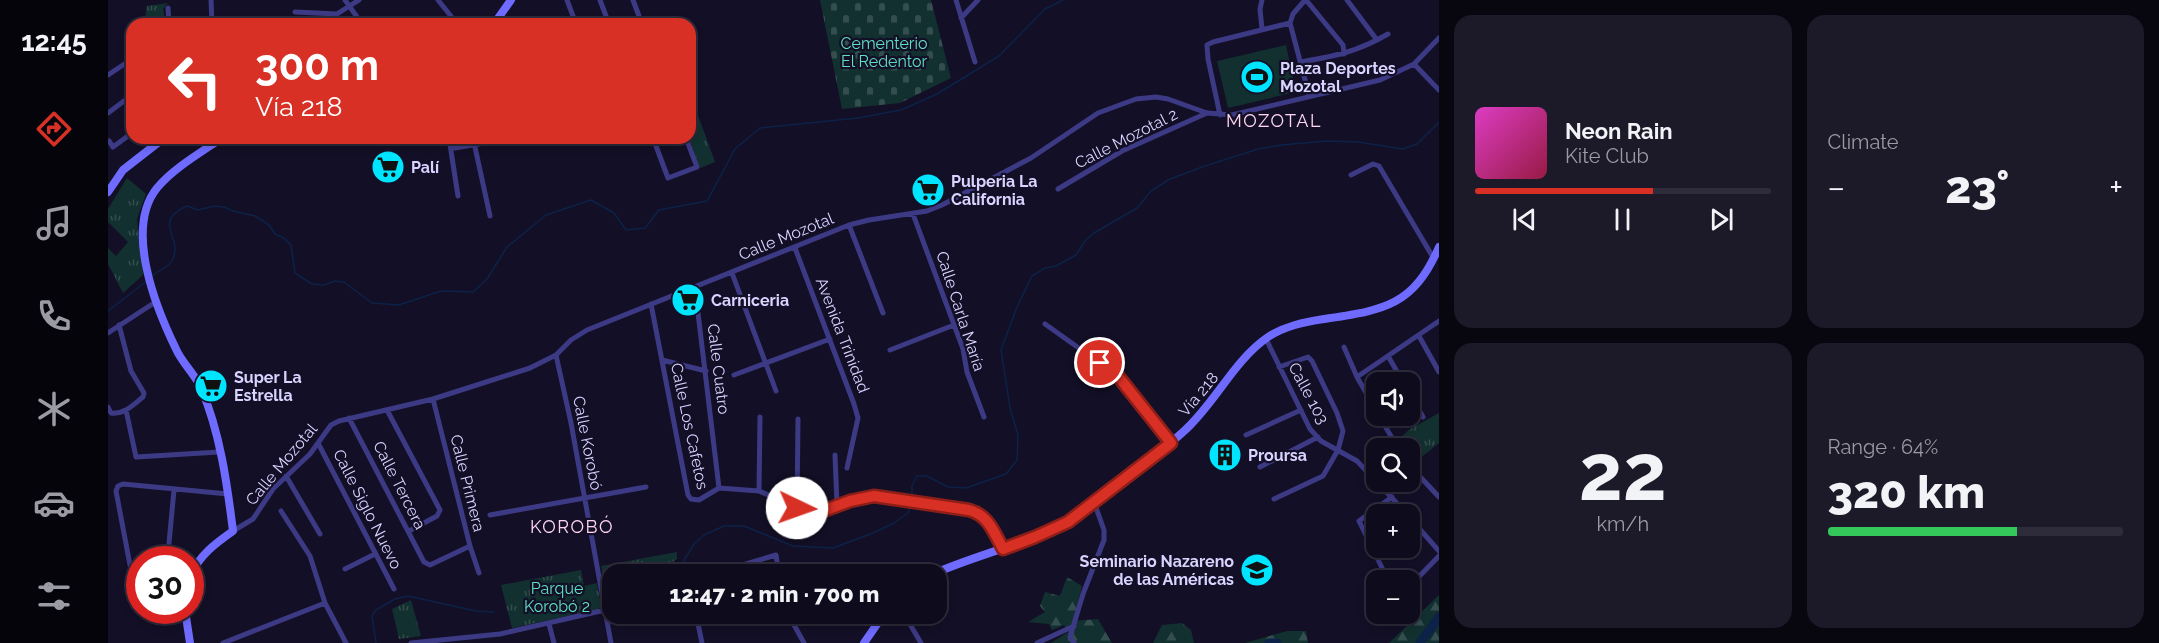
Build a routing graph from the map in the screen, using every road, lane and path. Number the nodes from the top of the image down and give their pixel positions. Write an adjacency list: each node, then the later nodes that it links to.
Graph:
1 (211, 0): 18 (street)
2 (345, 0): 14 (street)
3 (359, 0): 14 (street)
4 (438, 0): 20 (street)
5 (567, 0): 22 (street)
6 (600, 0): 23 (street)
7 (633, 0): 24 (street)
8 (956, 0): 25 (street)
9 (978, 0): 25 (street)
10 (1262, 0): 27 (street)
11 (1306, 0): 26 (street); 31 (street)
12 (1347, 0): 30 (street)
13 (509, 2): 21 (main road)
14 (349, 7): 16 (street); 19 (street)
15 (168, 8): 17 (street)
16 (295, 12)
17 (169, 18)
18 (212, 18)
19 (357, 18)
20 (452, 18)
21 (498, 18)
22 (574, 18)
23 (607, 18)
24 (640, 18)
25 (961, 18): 32 (street)
26 (1290, 23): 27 (street); 33 (street)
27 (1262, 29): 42 (street)
28 (1388, 34): 30 (street)
29 (1439, 38): 35 (street, Calle Mozotal)
30 (1377, 40): 31 (street)
31 (1344, 54): 33 (street)
32 (975, 62)
33 (1301, 62): 38 (street)
34 (126, 63): 36 (street)
35 (1414, 64): 37 (street); 38 (street, Calle Mozotal)
36 (108, 75)
37 (1439, 90)
38 (1309, 96): 42 (street, Calle Mozotal)
39 (126, 100): 40 (street)
40 (108, 113)
41 (1207, 113): 42 (street, Calle Mozotal); 55 (street, Calle Mozotal 2); 57 (street, Calle Mozotal)
42 (1220, 115)
43 (126, 137): 44 (street)
44 (109, 141)
45 (151, 144): 54 (main road)
46 (214, 144): 65 (main road)
47 (450, 144): 56 (street)
48 (480, 144): 51 (street)
49 (655, 144): 50 (street)
50 (688, 144)
51 (474, 145): 52 (street); 58 (street)
52 (455, 148)
53 (1351, 175): 62 (street)
54 (109, 188)
55 (1058, 189)
56 (458, 196)
57 (913, 214): 59 (street, Calle Mozotal); 71 (street, Calle Carla María)
58 (490, 216)
59 (849, 225): 61 (street, Calle Mozotal); 67 (street)
60 (1439, 247): 62 (main road, Vía 218)
61 (795, 248): 63 (street, Calle Mozotal); 74 (street, Avenida Trinidad)
62 (1434, 259): 75 (main road, Vía 218)
63 (732, 273): 64 (street, Calle Mozotal); 81 (street)
64 (695, 288): 66 (street, Calle Mozotal); 83 (street, Calle Cuatro)
65 (157, 301): 70 (street); 106 (main road)
66 (651, 304): 78 (street, Calle Mozotal); 80 (street, Calle Los Cafetos)
67 (883, 313)
68 (1439, 321): 73 (street)
69 (1045, 324): 104 (street)
70 (119, 326): 72 (street); 92 (street)
71 (954, 326): 77 (street); 97 (street, Calle Carla María)
72 (108, 333)
73 (1419, 336): 79 (street); 85 (street)
74 (830, 339): 81 (street); 109 (street, Avenida Trinidad)
75 (1266, 339): 82 (street, Calle 103); 104 (main road, Vía 218)
76 (1344, 347): 87 (street)
77 (890, 350)
78 (556, 355): 90 (street, Calle Mozotal); 119 (street, Calle Korobó)
79 (1388, 356): 84 (street); 87 (street)
80 (663, 360): 83 (street); 113 (street, Calle Los Cafetos)
81 (765, 364): 86 (street); 88 (street)
82 (1279, 367): 94 (street, Calle 103); 105 (street)
83 (706, 371): 113 (street, Calle Cuatro)
84 (1397, 372)
85 (1439, 372)
86 (734, 375)
87 (1357, 377): 89 (street)
88 (776, 391)
89 (1366, 393)
90 (432, 399): 93 (street, Calle Mozotal); 133 (street, Calle Primera)
91 (108, 407): 92 (street)
92 (126, 410): 106 (street)
93 (387, 410): 99 (street, Calle Mozotal); 129 (street)
94 (1301, 410): 101 (street); 102 (street, Calle 103)
95 (1420, 412): 98 (street)
96 (760, 417): 115 (street)
97 (984, 417)
98 (1423, 417)
99 (349, 418): 103 (street, Calle Mozotal); 129 (street, Calle Tercera)
100 (798, 419): 124 (street)
101 (1246, 435)
102 (1318, 437): 105 (street, Calle 103); 108 (street)
103 (318, 442): 110 (street, Calle Mozotal); 136 (street, Calle Siglo Nuevo)
104 (1171, 443): 121 (main road, Vía 218)
105 (1338, 450): 117 (street, Calle 103); 120 (street)
106 (219, 452): 116 (main road)
107 (835, 455): 123 (street)
108 (1260, 467)
109 (848, 468)
110 (286, 476): 128 (street, Calle Mozotal); 130 (street)
111 (1420, 476): 118 (street)
112 (646, 487): 119 (street)
113 (719, 488): 115 (street, Calle Los Cafetos)
114 (174, 490): 116 (street); 131 (street); 132 (street)
115 (759, 491): 124 (street, Calle Los Cafetos)
116 (228, 494): 128 (main road)
117 (1392, 497): 122 (street, Calle 103); 143 (street)
118 (1439, 497)
119 (585, 498): 126 (street); 147 (street, Calle Korobó)
120 (1274, 499)
121 (1094, 502): 134 (main road, Vía 218); 157 (street)
122 (1398, 504)
123 (837, 505): 124 (street, Calle Los Cafetos); 134 (street, Calle Los Cafetos)
124 (797, 508)
125 (281, 511): 148 (street)
126 (490, 515)
127 (1420, 529): 135 (street)
128 (233, 531): 138 (main road, Calle Mozotal)
129 (409, 531): 133 (street, Calle Tercera)
130 (320, 534)
131 (169, 543)
132 (126, 546)
133 (470, 546): 144 (street, Calle Primera)
134 (1003, 549): 142 (main road, Vía 218)
135 (1439, 551)
136 (375, 554): 141 (street); 146 (street, Calle Siglo Nuevo)
137 (1439, 556): 145 (street)
138 (204, 558)
139 (746, 564): 140 (street)
140 (777, 564)
141 (345, 569)
142 (947, 569)
143 (1383, 570)
144 (479, 573)
145 (1420, 576)
146 (394, 589)
147 (602, 593)
148 (325, 603): 161 (street); 162 (street)
149 (602, 611): 151 (street)
150 (187, 624): 160 (main road)
151 (549, 624): 158 (street); 165 (street)
152 (608, 624): 166 (street, Calle Korobó)
153 (698, 624): 167 (street)
154 (794, 624): 168 (street)
155 (877, 624): 169 (main road)
156 (910, 624): 170 (street)
157 (1074, 626): 171 (street); 172 (street)
158 (500, 634): 159 (street); 164 (street)
159 (449, 641): 163 (street)
160 (190, 643)
161 (223, 643)
162 (346, 643)
163 (411, 643)
164 (502, 643)
165 (554, 643)
166 (611, 643)
167 (702, 643)
168 (804, 643)
169 (864, 643)
170 (921, 643)
171 (1037, 643)
172 (1074, 643)

